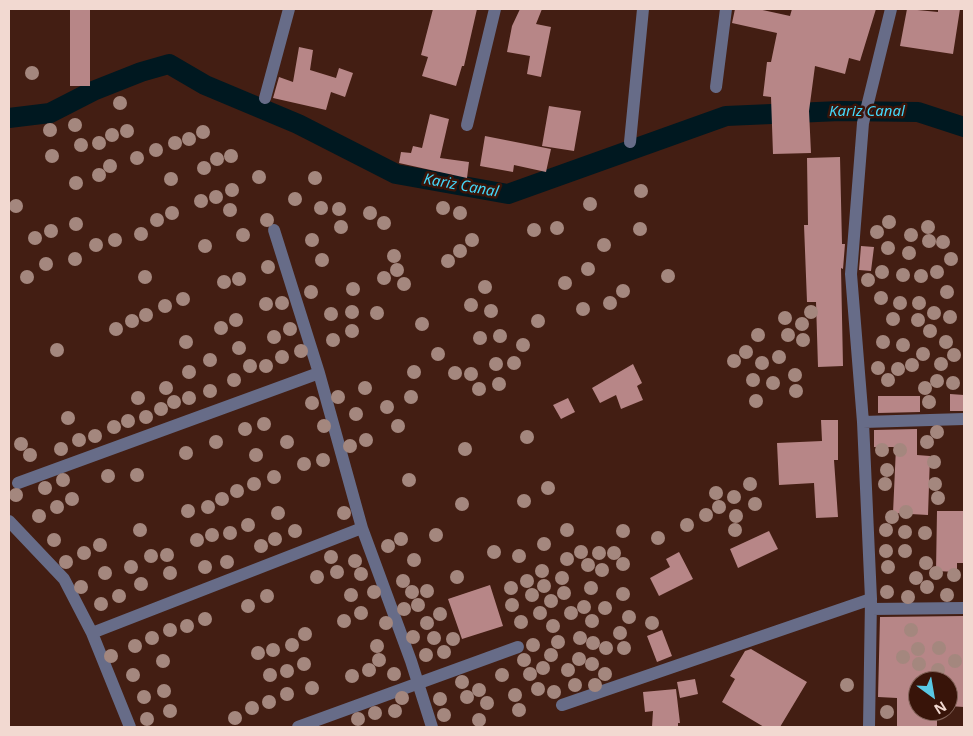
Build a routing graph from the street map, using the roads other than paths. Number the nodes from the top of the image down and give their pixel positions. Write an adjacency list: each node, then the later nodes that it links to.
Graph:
1 (289, 9): 7 (street)
2 (495, 9): 8 (street)
3 (643, 9): 9 (street)
4 (726, 9): 6 (street)
5 (890, 9): 13 (street)
6 (716, 87)
7 (264, 98)
8 (468, 126)
9 (630, 142)
10 (274, 230): 11 (street)
11 (319, 373): 14 (street); 16 (street)
12 (964, 419): 13 (street)
13 (864, 422): 17 (street)
14 (18, 483)
15 (9, 521): 19 (street)
16 (362, 528): 19 (street); 21 (street)
17 (871, 604): 18 (street); 22 (street); 26 (street)
18 (964, 608)
19 (92, 633): 23 (street)
20 (518, 647): 21 (street)
21 (419, 685): 24 (street); 25 (street)
22 (562, 705)
23 (130, 727)
24 (298, 727)
25 (432, 727)
26 (869, 727)

